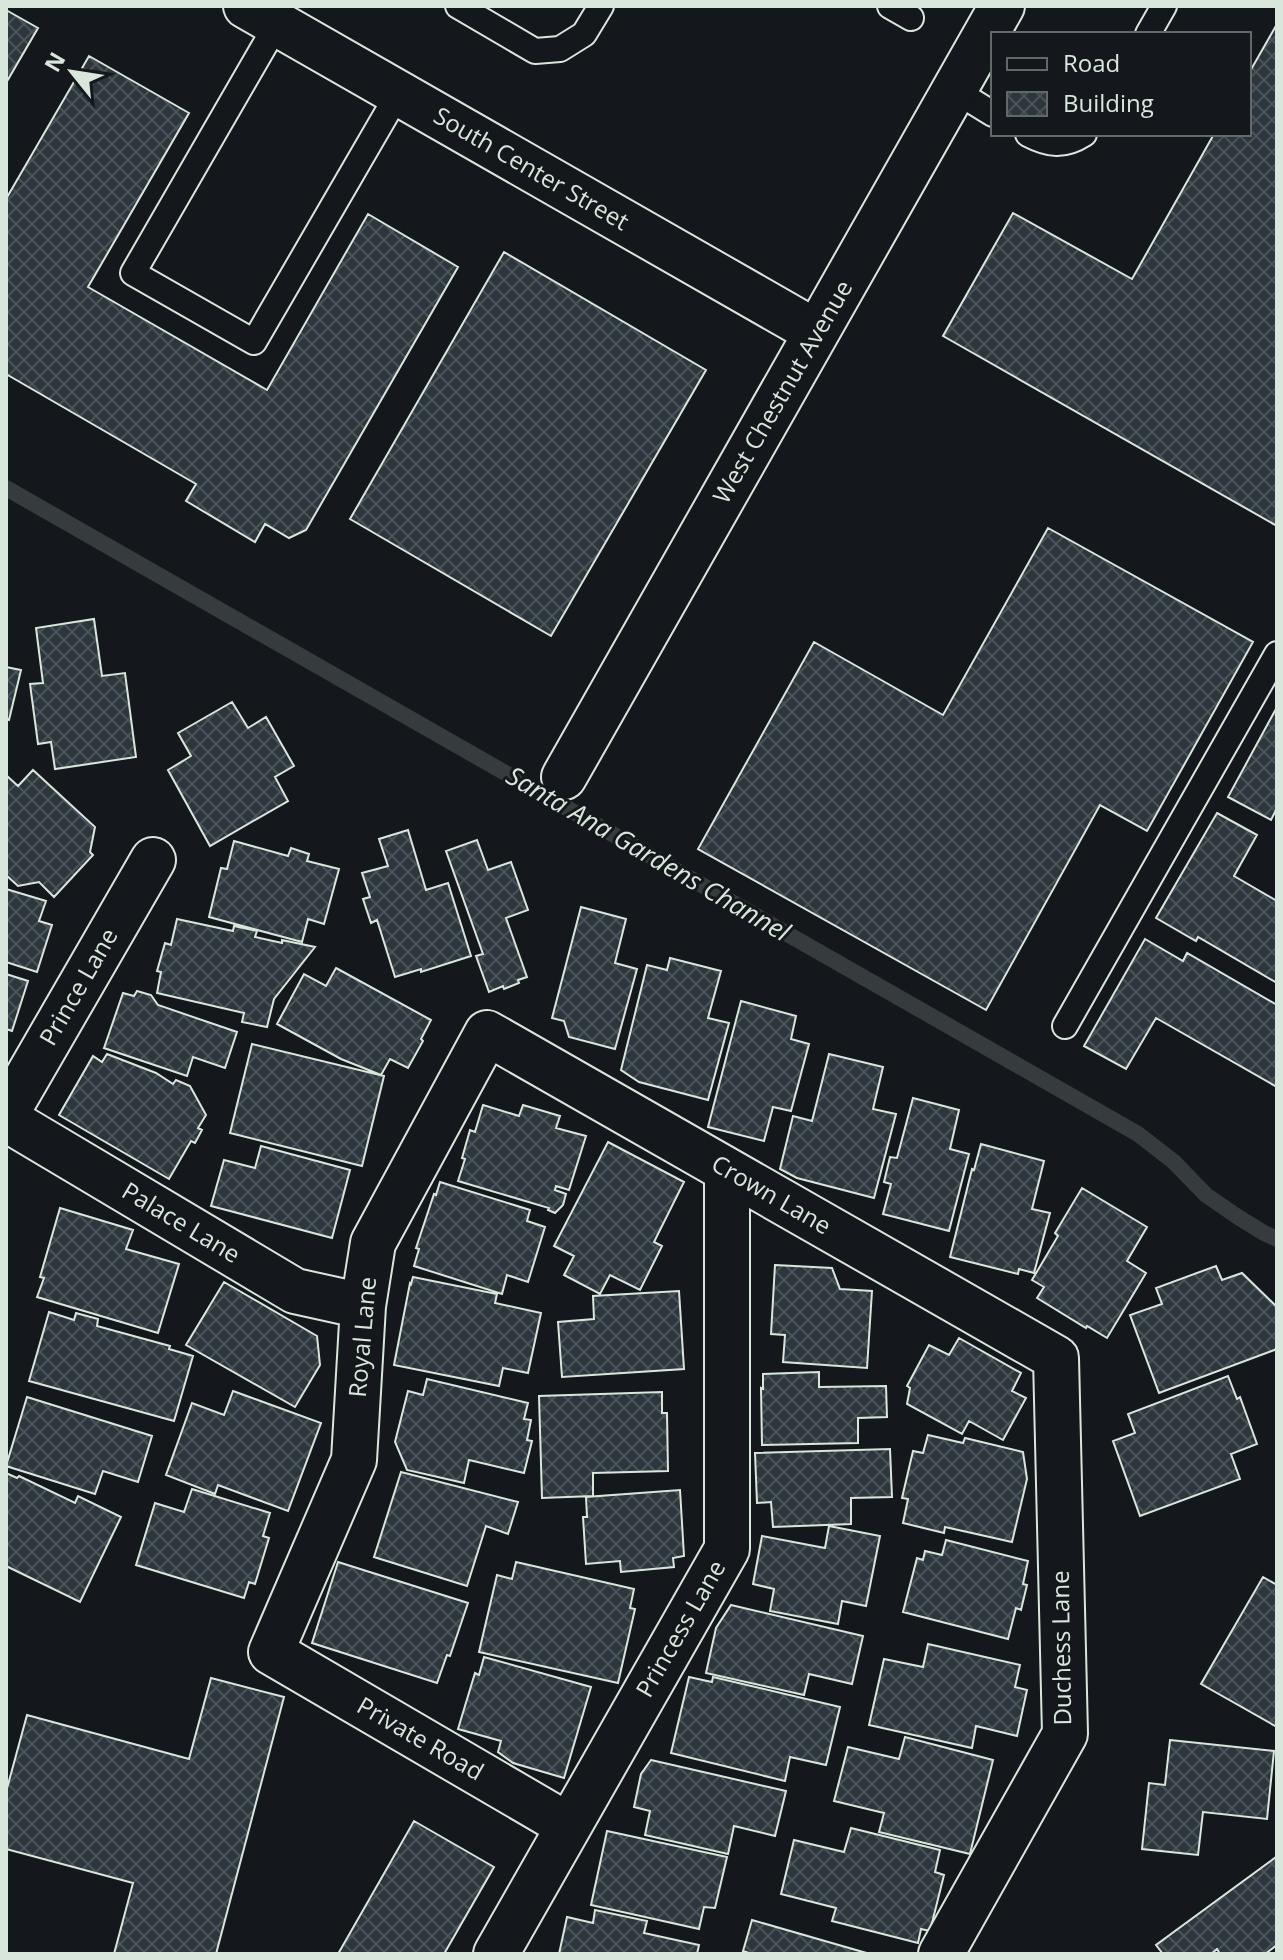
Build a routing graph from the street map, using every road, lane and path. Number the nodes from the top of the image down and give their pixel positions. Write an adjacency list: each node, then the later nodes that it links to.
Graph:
1 (458, 6): 2 (lane)
2 (601, 6)
3 (1002, 6): 7 (street, West Chestnut Avenue)
4 (1164, 6): 6 (lane)
5 (261, 15): 8 (street, South Center Street); 8 (lane)
6 (1149, 32)
7 (954, 90): 9 (lane); 12 (street, West Chestnut Avenue)
8 (398, 94): 12 (street, South Center Street)
9 (991, 113)
10 (1032, 136): 11 (lane)
11 (1081, 136)
12 (816, 332): 14 (street, West Chestnut Avenue)
13 (1277, 654): 16 (lane)
14 (564, 777)
15 (153, 860): 18 (street, Prince Lane)
16 (1065, 1026)
17 (487, 1033): 19 (street, Crown Lane); 20 (street, Royal Lane)
18 (6, 1116): 20 (street, Palace Lane)
19 (727, 1170): 21 (street, Crown Lane); 23 (street, Princess Lane)
20 (363, 1306): 22 (street, Royal Lane)
21 (1056, 1358): 25 (street, Duchess Lane)
22 (271, 1652): 23 (street, Private Road)
23 (569, 1826): 24 (street, Princess Lane)
24 (496, 1954)
25 (941, 1954)

